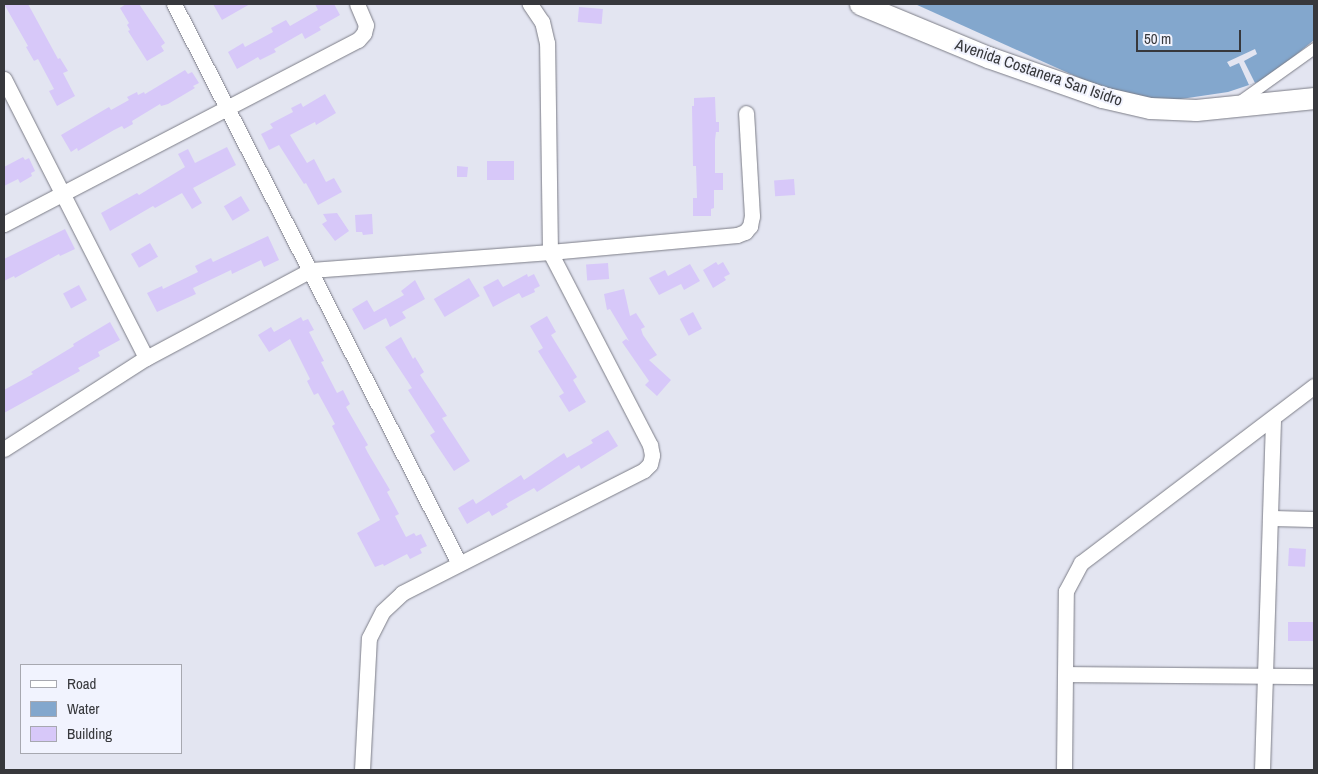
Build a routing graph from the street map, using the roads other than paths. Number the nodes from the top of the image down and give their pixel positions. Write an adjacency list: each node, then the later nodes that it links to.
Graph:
1 (174, 4): 9 (street)
2 (357, 4): 9 (street)
3 (530, 4): 13 (street)
4 (860, 4): 8 (main road, Avenida Costanera San Isidro)
5 (1314, 48): 8 (street)
6 (4, 79): 11 (street)
7 (1314, 98): 8 (main road, Avenida Costanera San Isidro)
8 (1233, 106)
9 (229, 108): 11 (street); 14 (street)
10 (746, 113): 13 (street)
11 (61, 194): 12 (street); 15 (street)
12 (4, 224)
13 (550, 252): 14 (street); 21 (street)
14 (311, 270): 15 (street); 21 (street)
15 (146, 358): 18 (street)
16 (1314, 386): 17 (street)
17 (1273, 418): 19 (street); 22 (street)
18 (4, 449)
19 (1270, 518): 20 (street); 23 (street)
20 (1314, 519)
21 (459, 563): 25 (street)
22 (1066, 674): 23 (street); 26 (street)
23 (1264, 675): 24 (street); 27 (street)
24 (1314, 676)
25 (362, 770)
26 (1064, 770)
27 (1262, 770)

